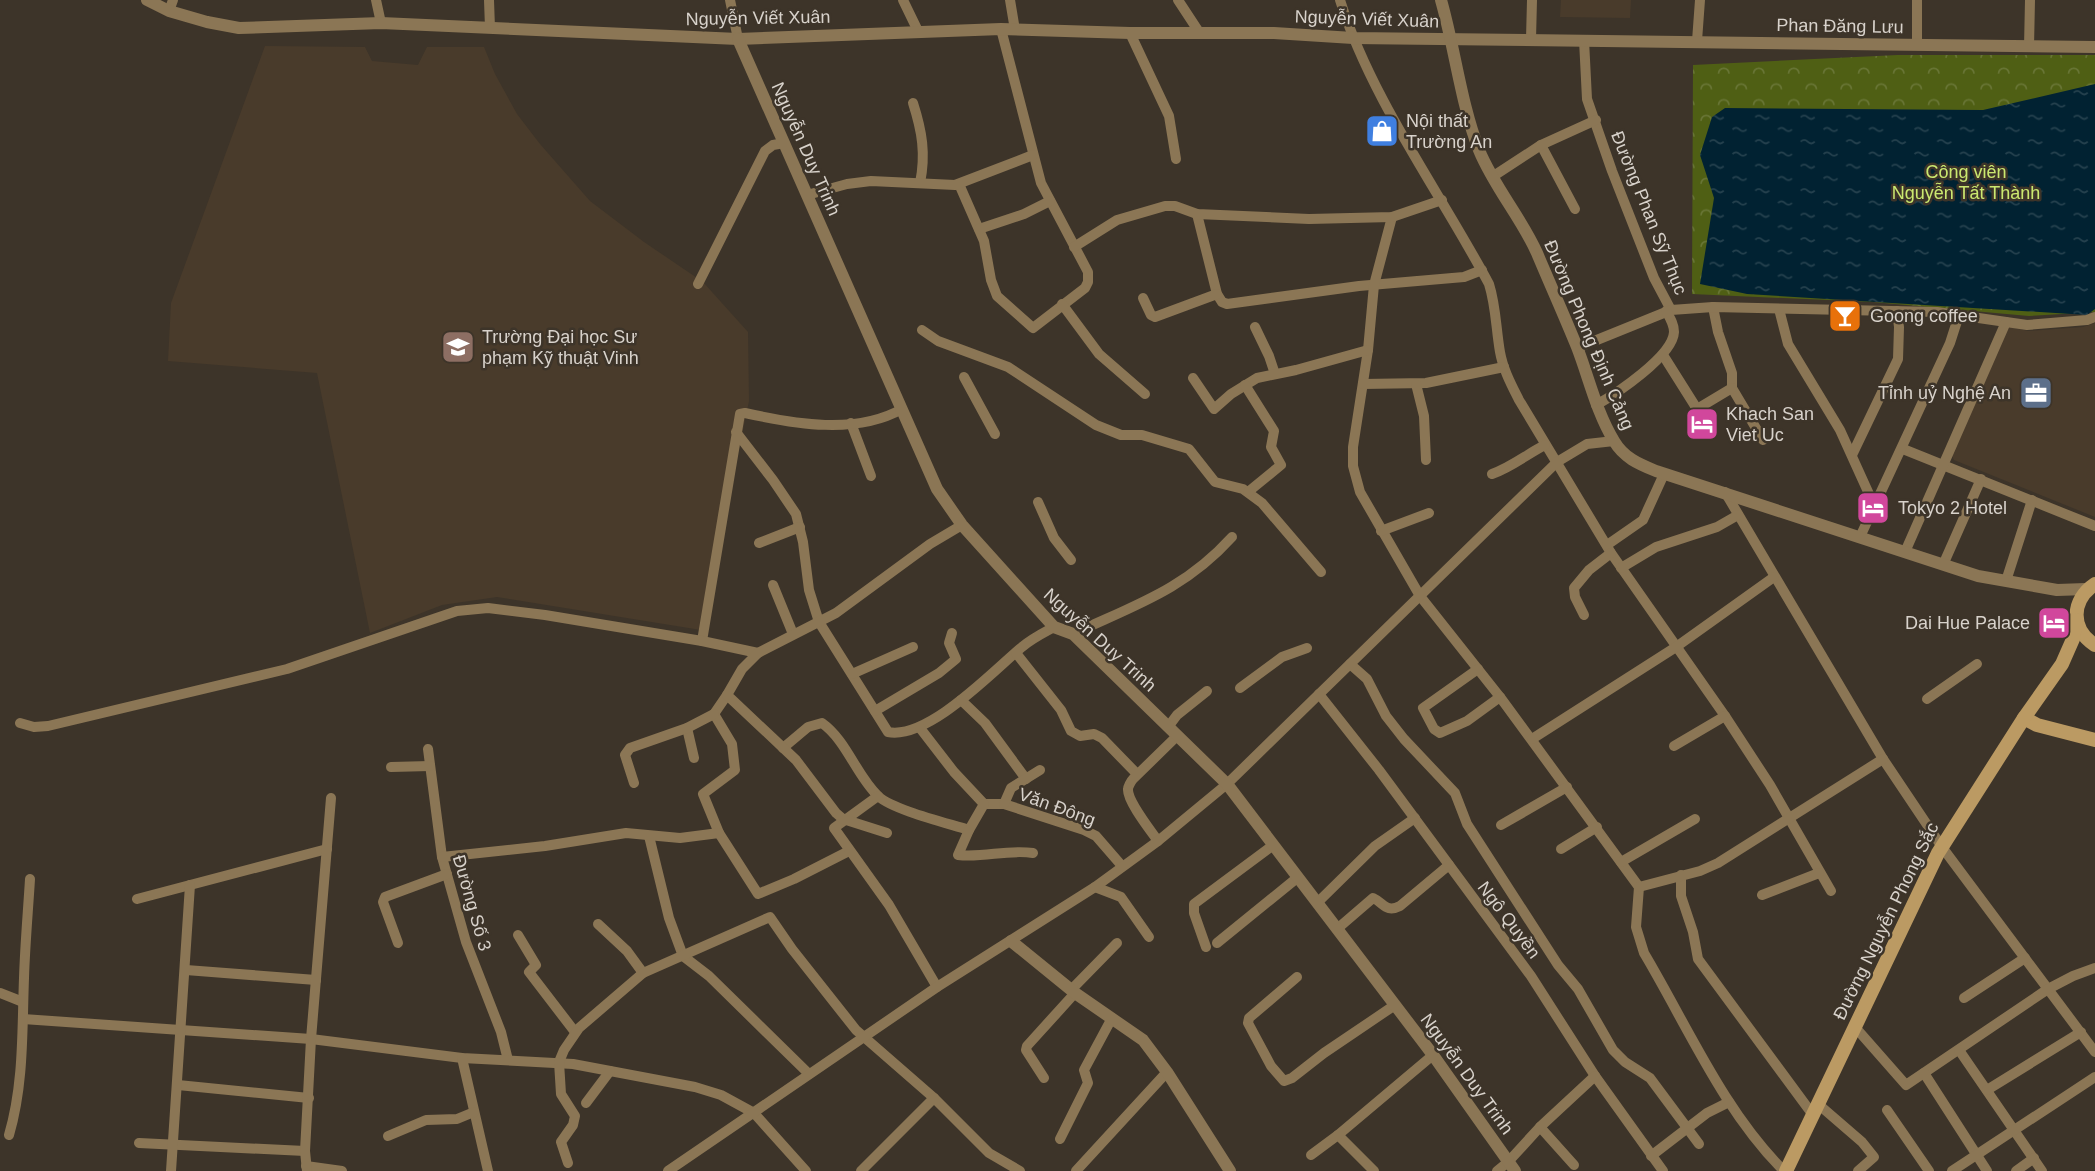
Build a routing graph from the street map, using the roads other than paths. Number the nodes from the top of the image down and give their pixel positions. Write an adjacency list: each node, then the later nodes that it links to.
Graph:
1 (147, 0): 14 (street, Nguyễn Viết Xuân)
2 (376, 0): 15 (street)
3 (489, 0): 16 (street)
4 (730, 0): 22 (street)
5 (903, 0): 18 (street)
6 (1010, 0): 17 (street)
7 (1178, 0): 19 (street)
8 (1340, 0): 21 (street)
9 (1441, 0): 24 (street, Đường Phong Định Cảng)
10 (1532, 0): 23 (street)
11 (1700, 0): 26 (street)
12 (1917, 0): 27 (street)
13 (2030, 0): 28 (street)
14 (171, 6): 15 (street, Nguyễn Viết Xuân)
15 (381, 23): 16 (street, Nguyễn Viết Xuân)
16 (490, 28): 22 (street, Nguyễn Viết Xuân)
17 (1008, 29): 18 (street, Nguyễn Viết Xuân); 20 (street, Nguyễn Viết Xuân); 34 (street)
18 (918, 31): 22 (street, Nguyễn Viết Xuân)
19 (1199, 32): 20 (street, Nguyễn Viết Xuân); 21 (street, Nguyễn Viết Xuân)
20 (1130, 33): 35 (street)
21 (1353, 38): 24 (street, Nguyễn Viết Xuân); 40 (street)
22 (738, 39): 32 (street, Nguyễn Duy Trinh)
23 (1531, 39): 24 (street, Nguyễn Viết Xuân); 25 (street, Nguyễn Viết Xuân)
24 (1452, 40): 36 (street, Đường Phong Định Cảng)
25 (1584, 40): 26 (street, Phan Đăng Lưu); 31 (street, Đường Phan Sỹ Thục)
26 (1697, 41): 27 (street, Phan Đăng Lưu)
27 (1917, 45): 28 (street, Phan Đăng Lưu)
28 (2029, 47): 29 (street, Phan Đăng Lưu)
29 (2095, 47)
30 (913, 103): 37 (street)
31 (1596, 120): 33 (street); 55 (street, Đường Phan Sỹ Thục)
32 (784, 143): 39 (street, Nguyễn Duy Trinh); 48 (street)
33 (1541, 145): 36 (street); 42 (street)
34 (1033, 155): 38 (street); 41 (street)
35 (1176, 159)
36 (1492, 177): 62 (street, Đường Phong Định Cảng)
37 (920, 183): 38 (street); 39 (street)
38 (959, 184): 45 (street)
39 (807, 195): 75 (street, Nguyễn Duy Trinh)
40 (1441, 200): 44 (street); 47 (street)
41 (1050, 201): 45 (street); 46 (street)
42 (1575, 209)
43 (1197, 214): 44 (street); 46 (street); 50 (street)
44 (1392, 217): 49 (street)
45 (979, 229): 52 (street)
46 (1074, 247): 52 (street)
47 (1482, 270): 49 (street); 65 (street)
48 (700, 281)
49 (1374, 285): 50 (street); 63 (street)
50 (1217, 294): 51 (street)
51 (1143, 298)
52 (1062, 304): 73 (street)
53 (1713, 307): 54 (street, Đường Phan Sỹ Thục); 55 (street, Đường Phan Sỹ Thục); 72 (street)
54 (1779, 309): 56 (street, Đường Phan Sỹ Thục); 83 (street)
55 (1669, 311): 62 (street); 64 (street)
56 (1897, 312): 57 (street, Đường Phan Sỹ Thục); 83 (street)
57 (1959, 315): 59 (street, Đường Phan Sỹ Thục); 82 (street)
58 (2095, 317): 59 (street, Đường Phan Sỹ Thục)
59 (2006, 322): 86 (street)
60 (1255, 327): 66 (street)
61 (922, 330): 91 (street)
62 (1577, 348): 74 (street, Đường Phong Định Cảng)
63 (1368, 350): 66 (street); 69 (street)
64 (1662, 355): 72 (street); 74 (street)
65 (1504, 367): 70 (street); 81 (street)
66 (1275, 374): 71 (street)
67 (964, 377): 78 (street)
68 (1193, 379): 71 (street)
69 (1363, 384): 70 (street); 101 (street)
70 (1416, 384): 84 (street)
71 (1245, 385): 91 (street)
72 (1732, 388): 79 (street)
73 (1145, 394)
74 (1596, 405): 80 (street, Đường Phong Định Cảng)
75 (902, 409): 76 (street); 98 (street, Nguyễn Duy Trinh)
76 (851, 423): 77 (street); 89 (street)
77 (736, 432): 100 (street); 124 (street)
78 (995, 434)
79 (1763, 440)
80 (1614, 442): 85 (street); 88 (street, Đường Phong Định Cảng)
81 (1545, 444): 85 (street); 87 (street)
82 (1903, 449): 86 (street); 95 (street)
83 (1852, 455): 95 (street)
84 (1426, 460)
85 (1557, 462): 105 (street); 116 (street)
86 (1943, 466): 90 (street); 106 (street)
87 (1492, 474)
88 (1664, 474): 92 (street, Đường Phong Định Cảng); 105 (street)
89 (871, 477)
90 (1981, 479): 93 (street); 108 (street)
91 (1248, 492): 110 (street)
92 (1726, 492): 97 (street); 103 (street, Đường Phong Định Cảng)
93 (2032, 500): 99 (street); 112 (street)
94 (1038, 502): 107 (street)
95 (1874, 505): 103 (street)
96 (1429, 513): 101 (street)
97 (1738, 515): 109 (street); 111 (street)
98 (962, 525): 119 (street); 120 (street, Nguyễn Duy Trinh)
99 (2095, 526)
100 (800, 527): 104 (street); 119 (street)
101 (1381, 531): 116 (street)
102 (1232, 537): 123 (street)
103 (1860, 537): 106 (street, Đường Phong Định Cảng)
104 (759, 542)
105 (1609, 549): 109 (street); 117 (street)
106 (1905, 552): 108 (street, Đường Phong Định Cảng)
107 (1071, 560)
108 (1943, 565): 112 (street, Đường Phong Định Cảng)
109 (1621, 568): 127 (street)
110 (1321, 572)
111 (1774, 577): 127 (street); 157 (street)
112 (2006, 581): 115 (street, Đường Phong Định Cảng)
113 (772, 585): 122 (street)
114 (2092, 586): 115 (street, Đường Phong Định Cảng); 118 (main road, Đường Nguyễn Phong Sắc)
115 (2057, 590): 118 (street)
116 (1420, 596): 131 (street); 134 (street)
117 (1584, 615)
118 (2076, 617): 125 (main road); 133 (main road, Đường Nguyễn Phong Sắc)
119 (819, 622): 122 (street); 135 (street)
120 (1054, 627): 123 (street, Nguyễn Duy Trinh); 130 (street)
121 (952, 633): 143 (street)
122 (793, 634): 129 (street)
123 (1073, 634): 150 (street, Nguyễn Duy Trinh)
124 (702, 641): 129 (street); 147 (street)
125 (2095, 645): 133 (main road, Đường Nguyễn Phong Sắc)
126 (914, 647): 135 (street)
127 (1676, 647): 145 (street); 151 (street)
128 (1307, 648): 136 (street)
129 (758, 653): 139 (street)
130 (1016, 653): 142 (street); 161 (street)
131 (1350, 663): 138 (street); 258 (street)
132 (1977, 664): 141 (street)
133 (2062, 664): 146 (main road, Đường Nguyễn Phong Sắc)
134 (1478, 669): 140 (street); 140 (street)
135 (852, 674): 143 (street)
136 (1240, 688)
137 (1207, 691): 150 (street)
138 (1319, 694): 164 (street); 171 (street, Ngô Quyền)
139 (727, 695): 144 (street); 154 (street)
140 (1500, 697): 151 (street)
141 (1927, 699)
142 (961, 700): 149 (street); 162 (street)
143 (874, 711): 149 (street)
144 (714, 714): 148 (street); 177 (street)
145 (1725, 716): 153 (street); 170 (street)
146 (2024, 718): 152 (main road); 182 (main road, Đường Nguyễn Phong Sắc)
147 (20, 723)
148 (687, 728): 156 (street); 163 (street)
149 (920, 728): 168 (street)
150 (1172, 731): 161 (street); 164 (street, Nguyễn Duy Trinh)
151 (1532, 739): 165 (street)
152 (2095, 740)
153 (1674, 746)
154 (783, 748): 166 (street); 173 (street)
155 (428, 749): 158 (street, Đường Số 3)
156 (694, 758)
157 (1883, 758): 170 (street); 182 (street)
158 (430, 766): 159 (street); 187 (street, Đường Số 3)
159 (391, 767)
160 (1040, 770): 162 (street)
161 (1137, 774): 180 (street)
162 (1026, 779): 169 (street)
163 (634, 783)
164 (1227, 784): 180 (street); 181 (street, Nguyễn Duy Trinh)
165 (1567, 787): 174 (street); 175 (street)
166 (878, 796): 173 (street); 176 (street)
167 (331, 798): 183 (street)
168 (984, 804): 169 (street, Văn Đông); 176 (street)
169 (1004, 804): 190 (street, Văn Đông)
170 (1789, 816): 191 (street); 193 (street)
171 (1415, 818): 189 (street, Ngô Quyền); 202 (street)
172 (1695, 819): 188 (street)
173 (843, 820): 178 (street); 185 (street)
174 (1502, 825)
175 (1597, 827): 184 (street); 188 (street)
176 (969, 830): 186 (street)
177 (719, 833): 179 (street); 185 (street)
178 (887, 833)
179 (649, 836): 187 (street); 212 (street)
180 (1158, 841): 190 (street)
181 (1272, 846): 194 (street, Nguyễn Duy Trinh); 211 (street)
182 (1942, 847): 213 (street); 228 (main road, Đường Nguyễn Phong Sắc)
183 (327, 849): 196 (street); 218 (street)
184 (1561, 849)
185 (849, 851): 219 (street)
186 (1033, 853)
187 (442, 857): 192 (street, Đường Số 3)
188 (1621, 862): 198 (street)
189 (1449, 865): 204 (street); 244 (street, Ngô Quyền)
190 (1122, 866): 197 (street)
191 (1819, 873): 199 (street); 200 (street)
192 (447, 874): 208 (street); 238 (street, Đường Số 3)
193 (1681, 876): 198 (street); 253 (street)
194 (1297, 878): 202 (street, Nguyễn Duy Trinh); 210 (street)
195 (30, 880): 224 (street)
196 (190, 885): 201 (street); 215 (street)
197 (1095, 887): 206 (street); 207 (street)
198 (1639, 887): 251 (street)
199 (1831, 891)
200 (1762, 895)
201 (137, 898)
202 (1317, 903): 204 (street, Nguyễn Duy Trinh)
203 (598, 924): 216 (street)
204 (1337, 929): 225 (street, Nguyễn Duy Trinh)
205 (518, 935): 230 (street)
206 (1149, 937)
207 (1011, 941): 219 (street); 221 (street)
208 (398, 943)
209 (1117, 943): 221 (street)
210 (1217, 943)
211 (1206, 947)
212 (683, 956): 216 (street); 232 (street); 243 (street)
213 (2025, 958): 220 (street); 223 (street)
214 (2095, 968): 220 (street)
215 (186, 970): 218 (street); 229 (street)
216 (643, 973): 230 (street)
217 (1297, 977): 225 (street)
218 (316, 980): 233 (street)
219 (937, 987): 232 (street)
220 (2048, 989): 231 (street); 234 (street)
221 (1073, 991): 226 (street); 245 (street)
222 (0, 993): 224 (street)
223 (1964, 998)
224 (23, 1003): 227 (street)
225 (1395, 1005): 236 (street, Nguyễn Duy Trinh)
226 (1111, 1018): 241 (street); 263 (street)
227 (23, 1019): 229 (street); 260 (street)
228 (1855, 1027): 242 (street); 253 (main road, Đường Nguyễn Phong Sắc)
229 (181, 1030): 233 (street); 247 (street)
230 (575, 1032): 239 (street)
231 (2081, 1032): 235 (street); 248 (street)
232 (865, 1037): 243 (street); 250 (street)
233 (311, 1039): 237 (street); 249 (street)
234 (1959, 1049): 242 (street); 248 (street)
235 (2095, 1052)
236 (1433, 1055): 261 (street); 274 (street, Nguyễn Duy Trinh)
237 (462, 1058): 238 (street); 255 (street)
238 (508, 1060): 239 (street)
239 (559, 1062): 240 (street); 272 (street)
240 (610, 1072): 252 (street); 256 (street)
241 (1167, 1072): 283 (street); 284 (street)
242 (1924, 1073): 269 (street)
243 (809, 1074): 256 (street)
244 (1595, 1076): 257 (street); 270 (street, Ngô Quyền)
245 (1044, 1077)
246 (2095, 1077): 259 (street)
247 (178, 1085): 249 (street); 265 (street)
248 (1987, 1090): 259 (street)
249 (309, 1098): 267 (street)
250 (933, 1098): 281 (street); 282 (street)
251 (1729, 1102): 258 (street); 288 (street)
252 (586, 1103)
253 (1816, 1109): 288 (main road, Đường Nguyễn Phong Sắc); 289 (street)
254 (1887, 1110): 290 (street)
255 (474, 1112): 262 (street); 278 (street)
256 (754, 1113): 279 (street); 280 (street)
257 (1540, 1127): 273 (street); 274 (street)
258 (1688, 1128): 266 (street); 270 (street)
259 (2014, 1130): 269 (street); 271 (street)
260 (9, 1135)
261 (1338, 1135): 268 (street); 285 (street)
262 (388, 1136)
263 (1060, 1139)
264 (139, 1143): 265 (street)
265 (172, 1144): 267 (street); 276 (street)
266 (1699, 1144)
267 (305, 1151): 275 (street)
268 (1311, 1155)
269 (1977, 1155): 291 (street); 292 (street)
270 (1651, 1156): 287 (street, Ngô Quyền)
271 (2034, 1158): 293 (street); 294 (street)
272 (568, 1163)
273 (1574, 1165)
274 (1512, 1166): 286 (street)
275 (307, 1168): 277 (street)
276 (170, 1171)
277 (342, 1171)
278 (488, 1171)
279 (668, 1171)
280 (806, 1171)
281 (861, 1171)
282 (1020, 1171)
283 (1076, 1171)
284 (1230, 1171)
285 (1374, 1171)
286 (1497, 1171)
287 (1663, 1171)
288 (1785, 1171)
289 (1858, 1171)
290 (1929, 1171)
291 (1952, 1171)
292 (1987, 1171)
293 (2016, 1171)
294 (2042, 1171)

